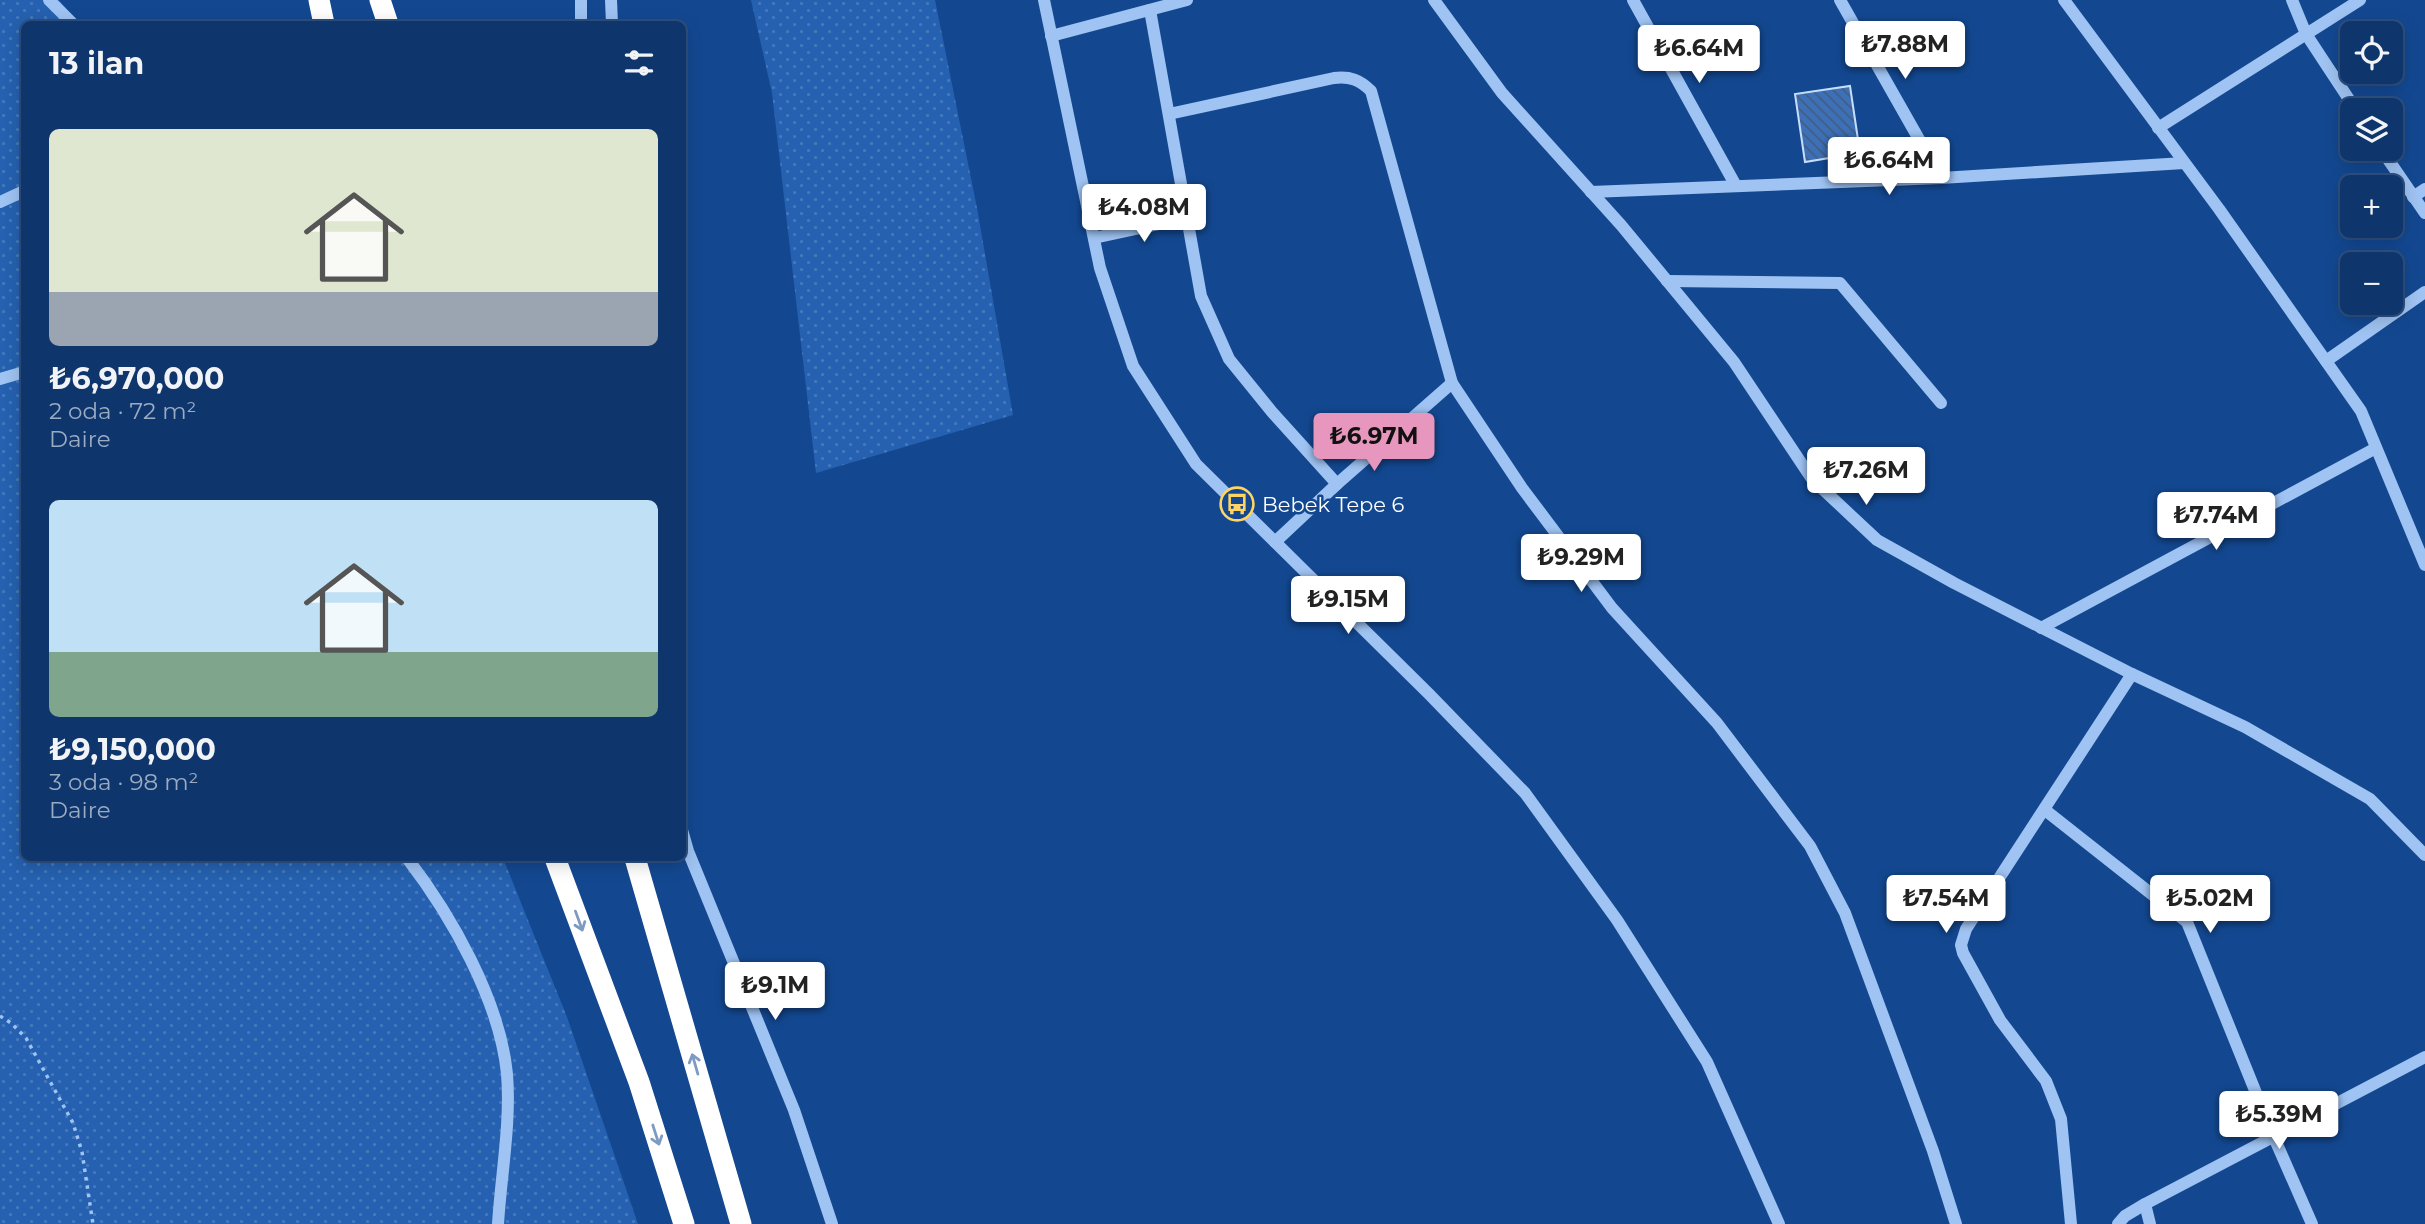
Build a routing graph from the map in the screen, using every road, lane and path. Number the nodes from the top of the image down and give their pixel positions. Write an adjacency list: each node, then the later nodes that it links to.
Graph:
1 (50, 0): 15 (street)
2 (318, 0): 16 (highway)
3 (380, 0): 17 (highway)
4 (581, 0): 18 (street)
5 (611, 0): 19 (street)
6 (1044, 0): 21 (street)
7 (1187, 0): 14 (street)
8 (1433, 0): 31 (street)
9 (1633, 0): 28 (street)
10 (1840, 0): 27 (street)
11 (2064, 0): 24 (street)
12 (2292, 0): 20 (street)
13 (2360, 0): 20 (street)
14 (1150, 10): 21 (street); 23 (street)
15 (69, 21)
16 (323, 21)
17 (387, 21)
18 (581, 21)
19 (612, 21)
20 (2306, 34): 22 (street); 24 (street)
21 (1051, 36): 36 (street)
22 (2348, 98)
23 (1169, 114): 35 (street); 42 (street)
24 (2158, 128): 26 (street)
25 (2389, 161): 32 (street)
26 (2184, 163): 27 (street); 39 (street)
27 (1941, 178): 28 (street)
28 (1736, 186): 31 (street)
29 (2425, 189): 32 (street)
30 (21, 192): 33 (street)
31 (1591, 192): 37 (street)
32 (2413, 197): 34 (street)
33 (0, 202)
34 (2425, 213)
35 (1187, 218): 36 (street); 45 (street)
36 (1094, 238): 46 (street)
37 (1667, 281): 43 (street); 48 (street)
38 (2425, 292): 39 (street)
39 (2326, 361): 44 (street)
40 (21, 373): 41 (street)
41 (0, 379)
42 (1452, 383): 45 (street); 66 (street)
43 (1941, 403)
44 (2376, 448): 47 (street); 48 (street)
45 (1337, 484): 46 (street)
46 (1275, 541): 65 (street)
47 (2425, 565)
48 (2041, 628): 49 (street)
49 (2132, 674): 50 (street); 52 (street)
50 (2045, 810): 58 (street); 67 (street)
51 (686, 843): 64 (street)
52 (2425, 855)
53 (409, 861): 61 (street)
54 (556, 861): 62 (highway, one-way to 62)
55 (636, 861): 63 (highway, one-way to 55)
56 (0, 1016): 60 (path)
57 (2425, 1057): 58 (street)
58 (2273, 1135): 59 (street); 70 (street)
59 (2145, 1204): 68 (street); 69 (street)
60 (93, 1224)
61 (498, 1224)
62 (684, 1224)
63 (741, 1224)
64 (832, 1224)
65 (1779, 1224)
66 (1956, 1224)
67 (2071, 1224)
68 (2118, 1224)
69 (2150, 1224)
70 (2312, 1224)

